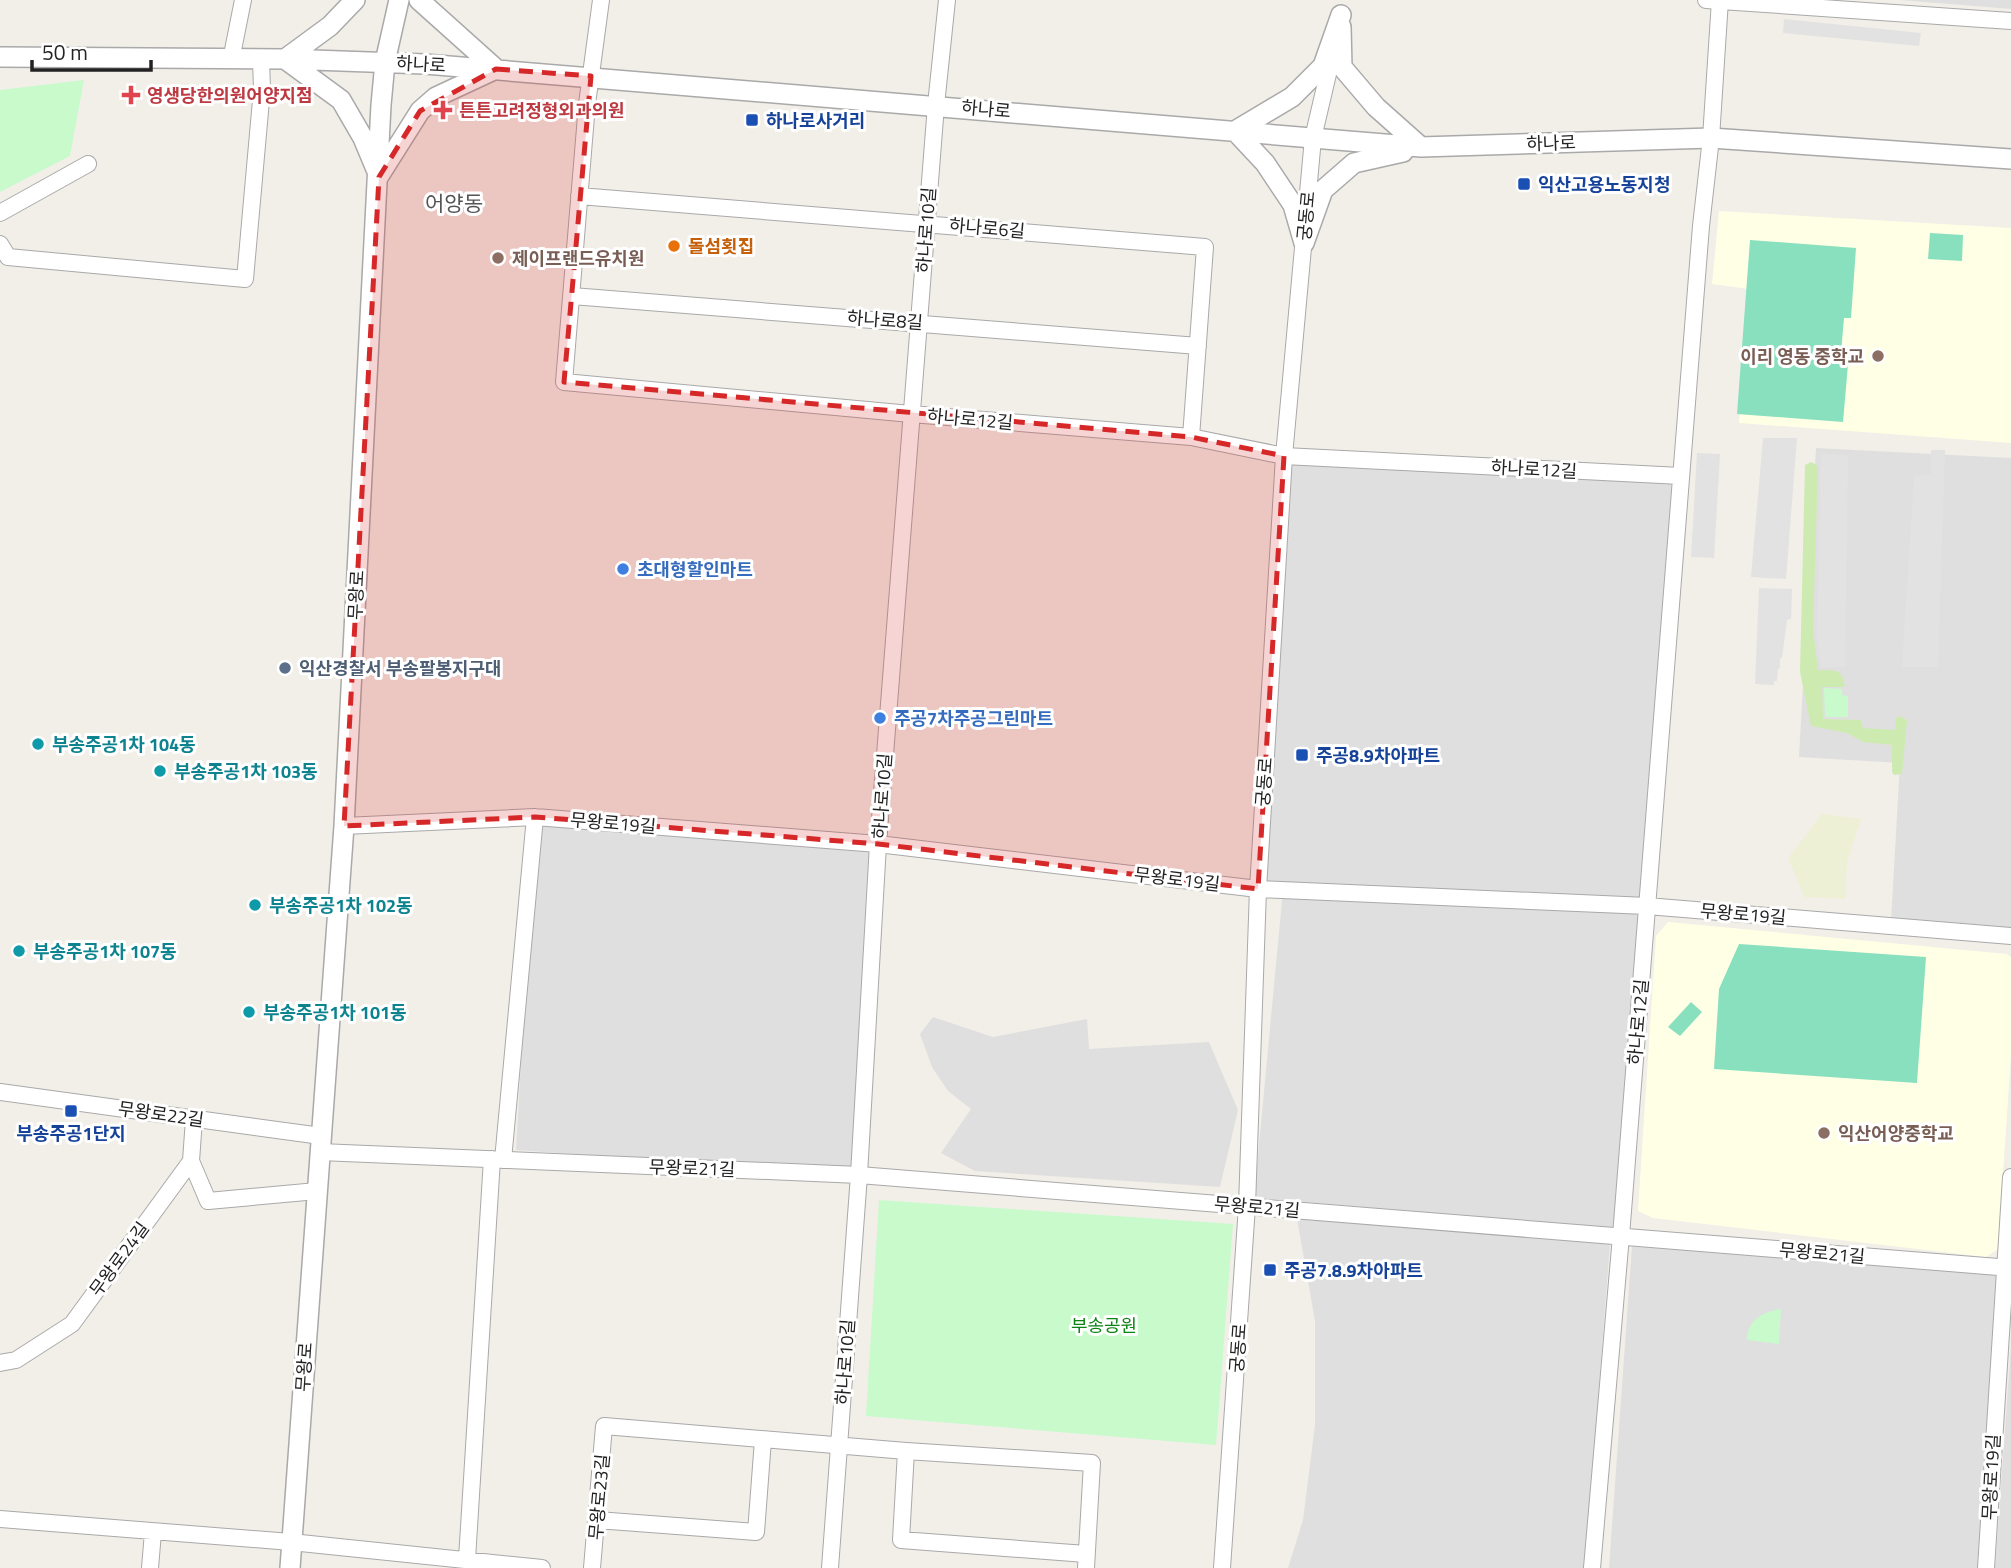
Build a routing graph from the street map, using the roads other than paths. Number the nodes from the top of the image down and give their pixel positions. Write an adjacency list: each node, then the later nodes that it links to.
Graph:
1 (243, 0): 12 (street)
2 (355, 0): 11 (street)
3 (399, 0): 14 (street, 무왕로)
4 (419, 0): 15 (street)
5 (601, 0): 16 (street, 하나로12길)
6 (947, 0): 17 (street, 하나로10길)
7 (1715, 0): 9 (street); 20 (street)
8 (1343, 8): 18 (street); 19 (street, 궁동로); 21 (street)
9 (2011, 21)
10 (0, 57): 12 (street, 하나로)
11 (285, 59): 13 (street, 하나로); 14 (street, 하나로); 24 (street)
12 (231, 60): 13 (street, 하나로)
13 (261, 60): 29 (street)
14 (385, 62): 15 (street, 하나로); 24 (street, 무왕로)
15 (496, 69): 16 (street, 하나로); 24 (street)
16 (591, 76): 17 (street, 하나로); 25 (street, 하나로12길)
17 (936, 105): 18 (street, 하나로); 27 (street, 하나로10길)
18 (1235, 131): 19 (street, 하나로); 28 (street)
19 (1313, 138): 21 (street, 하나로); 28 (street, 궁동로)
20 (1711, 138): 21 (street, 하나로); 22 (street, 하나로); 36 (street, 하나로12길)
21 (1421, 147): 28 (street)
22 (2011, 159)
23 (88, 164): 26 (street)
24 (379, 177): 38 (street, 무왕로)
25 (579, 196): 27 (street, 하나로6길); 30 (street, 하나로12길)
26 (0, 213)
27 (926, 223): 31 (street, 하나로10길); 32 (street, 하나로6길)
28 (1304, 243): 35 (street, 궁동로)
29 (0, 244)
30 (572, 296): 31 (street, 하나로8길); 33 (street, 하나로12길)
31 (919, 322): 32 (street, 하나로8길); 33 (street, 하나로10길)
32 (1198, 346): 34 (street, 하나로6길)
33 (911, 414): 34 (street, 하나로12길); 39 (street, 하나로10길)
34 (1191, 437): 35 (street, 하나로12길)
35 (1284, 456): 36 (street, 하나로12길); 40 (street, 궁동로)
36 (1681, 476): 41 (street, 하나로12길)
37 (536, 817): 38 (street, 무왕로19길); 39 (street, 무왕로19길); 46 (street)
38 (344, 826): 45 (street, 무왕로)
39 (878, 844): 40 (street, 무왕로19길); 48 (street, 하나로10길)
40 (1258, 889): 41 (street, 무왕로19길); 51 (street, 궁동로)
41 (1647, 906): 42 (street, 무왕로19길); 52 (street, 하나로12길)
42 (2011, 936)
43 (0, 1092): 44 (street, 무왕로22길)
44 (194, 1119): 45 (street, 무왕로22길); 47 (street)
45 (321, 1144): 46 (street, 무왕로21길); 50 (street, 무왕로)
46 (497, 1159): 48 (street, 무왕로21길); 62 (street)
47 (191, 1161): 50 (street); 54 (street, 무왕로24길)
48 (859, 1175): 51 (street, 무왕로21길); 56 (street, 하나로10길)
49 (2011, 1177): 53 (street, 무왕로19길)
50 (317, 1191): 61 (street, 무왕로)
51 (1247, 1206): 52 (street, 무왕로21길); 69 (street, 궁동로)
52 (1621, 1237): 53 (street, 무왕로21길); 70 (street, 하나로12길)
53 (2008, 1268): 71 (street, 무왕로19길)
54 (0, 1363)
55 (763, 1440): 56 (street); 59 (street); 59 (street, 무왕로23길)
56 (839, 1445): 57 (street); 68 (street, 하나로10길)
57 (906, 1451): 63 (street); 63 (street)
58 (0, 1519): 60 (street)
59 (597, 1520): 67 (street, 무왕로23길)
60 (153, 1532): 61 (street); 64 (street)
61 (292, 1542): 62 (street); 65 (street, 무왕로)
62 (467, 1559): 66 (street)
63 (1086, 1561)
64 (150, 1568)
65 (290, 1568)
66 (542, 1568)
67 (592, 1568)
68 (830, 1568)
69 (1222, 1568)
70 (1592, 1568)
71 (1986, 1568)

